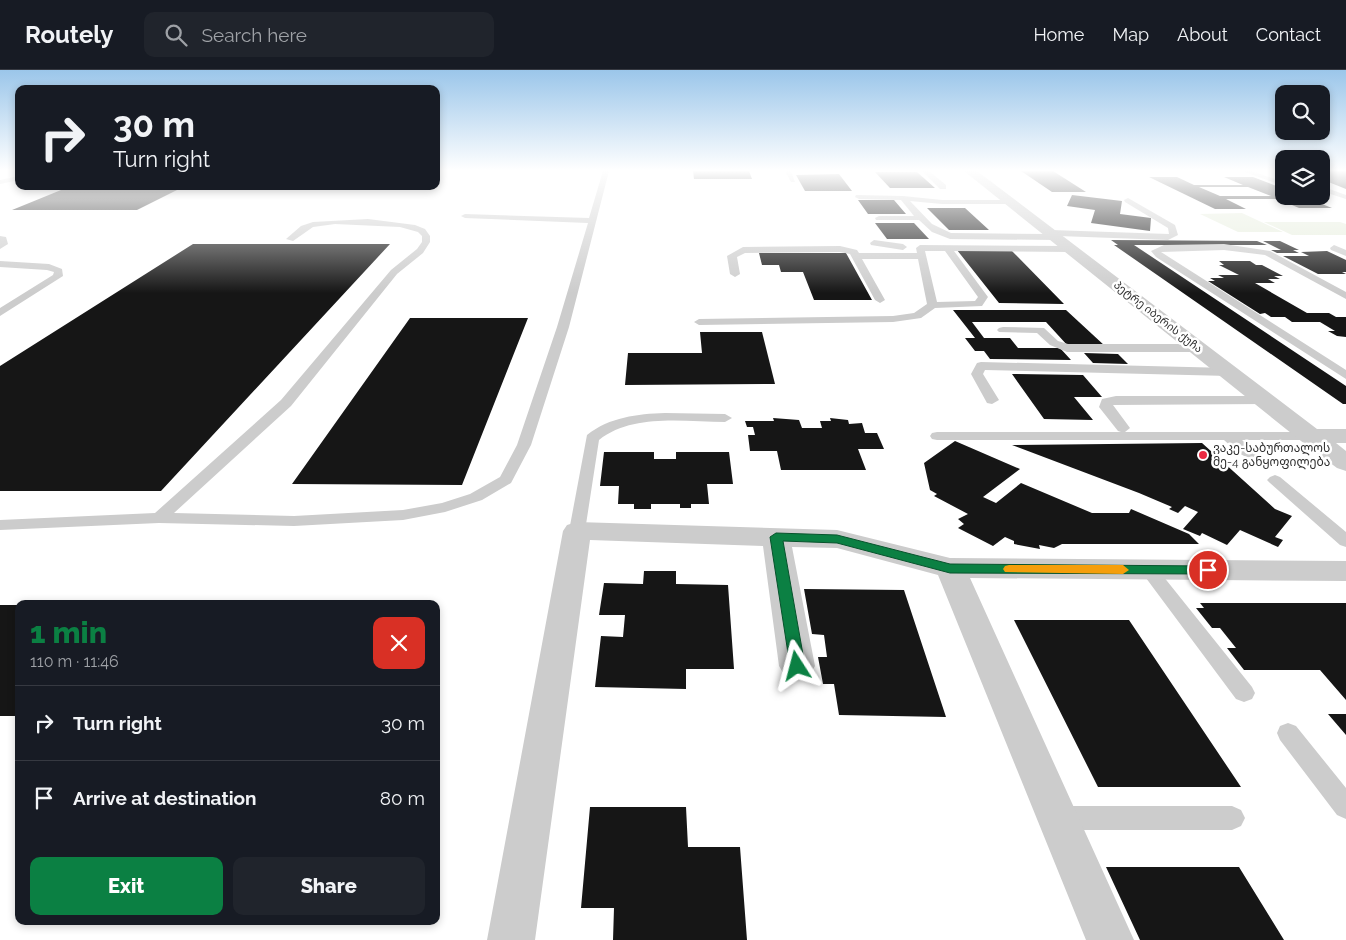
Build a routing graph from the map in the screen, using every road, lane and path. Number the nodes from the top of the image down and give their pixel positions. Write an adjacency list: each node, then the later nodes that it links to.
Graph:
1 (595, 212): 8 (lane)
2 (915, 212): 7 (lane)
3 (1023, 212): 9 (street, პეტრე იბერის ქუჩა)
4 (1147, 212): 9 (lane)
5 (465, 216): 8 (lane)
6 (879, 218): 7 (lane)
7 (921, 218): 9 (lane)
8 (592, 221): 44 (lane)
9 (1053, 235): 15 (street, პეტრე იბერის ქუჩა)
10 (0, 239): 13 (lane)
11 (290, 239): 44 (lane)
12 (874, 243): 17 (lane)
13 (0, 246)
14 (947, 248): 15 (lane); 17 (lane); 26 (lane)
15 (1070, 248): 30 (street, პეტრე იბერის ქუჩა)
16 (1334, 248): 18 (lane)
17 (920, 252): 19 (lane); 26 (lane)
18 (1346, 254)
19 (856, 256): 21 (lane); 25 (lane)
20 (0, 264): 27 (lane)
21 (735, 274)
22 (1323, 284): 23 (lane); 24 (lane); 32 (lane)
23 (1346, 284)
24 (1346, 296)
25 (880, 300)
26 (932, 305): 28 (lane)
27 (0, 313)
28 (698, 322)
29 (1003, 330): 30 (lane)
30 (1198, 348): 31 (street, პეტრე იბერის ქუჩა)
31 (1229, 372): 33 (lane); 34 (street, პეტრე იბერის ქუჩა)
32 (1346, 375)
33 (992, 400)
34 (1264, 400): 36 (lane); 39 (street, პეტრე იბერის ქუჩა)
35 (725, 418): 46 (lane)
36 (1123, 428)
37 (937, 436): 38 (lane)
38 (1228, 436): 39 (lane); 41 (lane)
39 (1310, 436): 40 (street); 42 (street, პეტრე იბერის ქუჩა)
40 (1346, 436)
41 (1250, 454)
42 (1346, 464)
43 (1276, 480): 48 (lane)
44 (159, 518): 45 (lane)
45 (0, 525)
46 (577, 531): 47 (street); 58 (street)
47 (776, 537): 49 (street); 52 (street)
48 (1346, 541)
49 (950, 568): 50 (street); 56 (street)
50 (1149, 570): 51 (street); 53 (lane)
51 (1346, 571)
52 (797, 666)
53 (1244, 693)
54 (1288, 733): 55 (lane)
55 (1346, 807)
56 (1057, 818): 57 (lane); 59 (street)
57 (1232, 818)
58 (511, 940)
59 (1110, 940)

